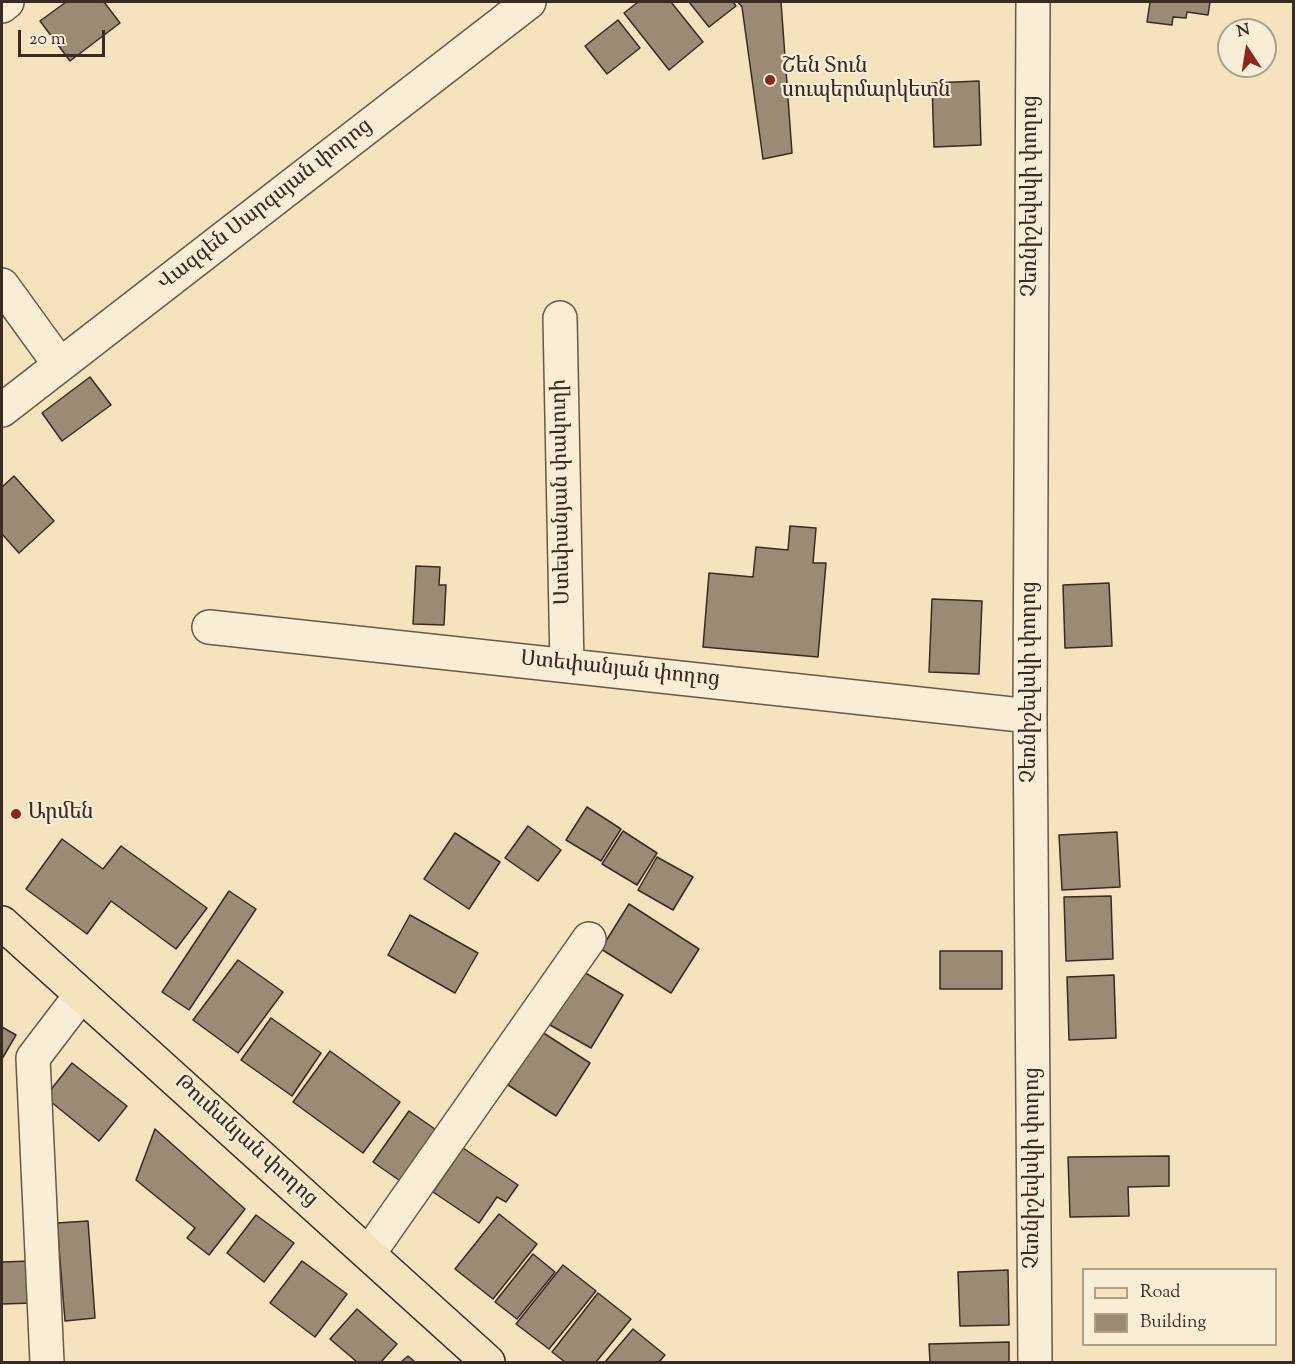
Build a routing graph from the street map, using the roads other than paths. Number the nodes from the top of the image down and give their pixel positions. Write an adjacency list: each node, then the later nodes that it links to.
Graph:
1 (7, 2): 4 (street)
2 (529, 2): 7 (street, Վազգեն Սարգսյան փողոց)
3 (1033, 2): 11 (street, Չեռնիշեվսկի փողոց)
4 (2, 6)
5 (2, 285): 7 (street)
6 (560, 318): 10 (street, Ստեփանյան փակուղի)
7 (60, 365): 8 (street, Վազգեն Սարգսյան փողոց)
8 (2, 410)
9 (209, 627): 10 (street, Ստեփանյան փողոց)
10 (567, 666): 11 (street, Ստեփանյան փողոց)
11 (1030, 716): 18 (street, Չեռնիշեվսկի փողոց)
12 (2, 923): 14 (main road, Թումանյան փողոց)
13 (589, 939): 15 (street)
14 (81, 995): 15 (main road, Թումանյան փողոց); 16 (street)
15 (369, 1253): 17 (main road, Թումանյան փողոց)
16 (47, 1362)
17 (488, 1362)
18 (1035, 1362)

